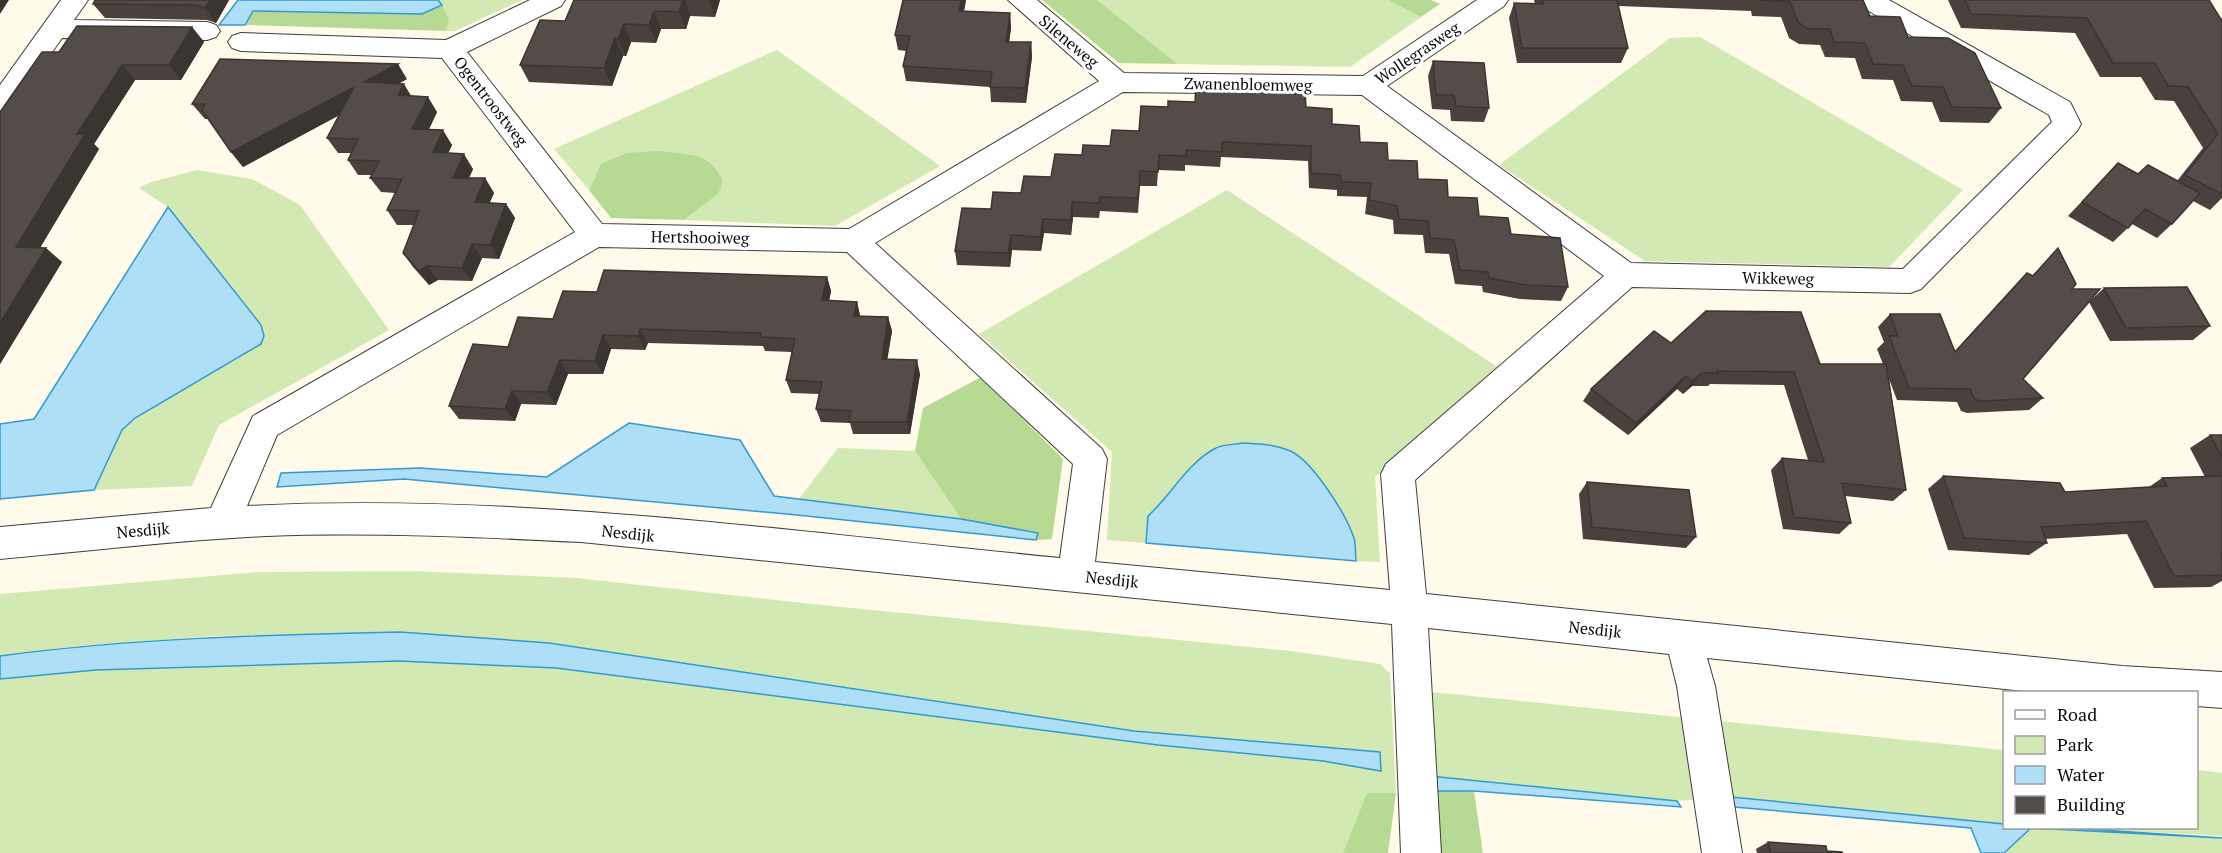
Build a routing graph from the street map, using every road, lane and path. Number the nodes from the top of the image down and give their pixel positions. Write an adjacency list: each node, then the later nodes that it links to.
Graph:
1 (75, 0): 6 (street)
2 (552, 0): 9 (street)
3 (1021, 0): 10 (street, Sileneweg)
4 (1495, 0): 11 (street, Wollegrasweg)
5 (1869, 0): 15 (street, Wikkeweg)
6 (54, 29): 7 (street); 12 (street)
7 (207, 31)
8 (241, 42): 9 (street, Ogentroostweg)
9 (450, 49): 13 (street, Ogentroostweg)
10 (1118, 82): 11 (street, Zwanenbloemweg); 14 (street)
11 (1368, 86): 15 (street)
12 (0, 105)
13 (594, 235): 14 (street, Hertshooiweg); 16 (street)
14 (854, 240): 18 (street)
15 (1625, 275): 19 (street)
16 (222, 523): 17 (street, Nesdijk); 18 (street, Nesdijk)
17 (0, 543)
18 (1076, 576): 19 (street, Nesdijk)
19 (1409, 609): 20 (street, Nesdijk); 22 (street)
20 (1684, 639): 21 (street, Nesdijk); 23 (street)
21 (2222, 690)
22 (1421, 853)
23 (1722, 853)

